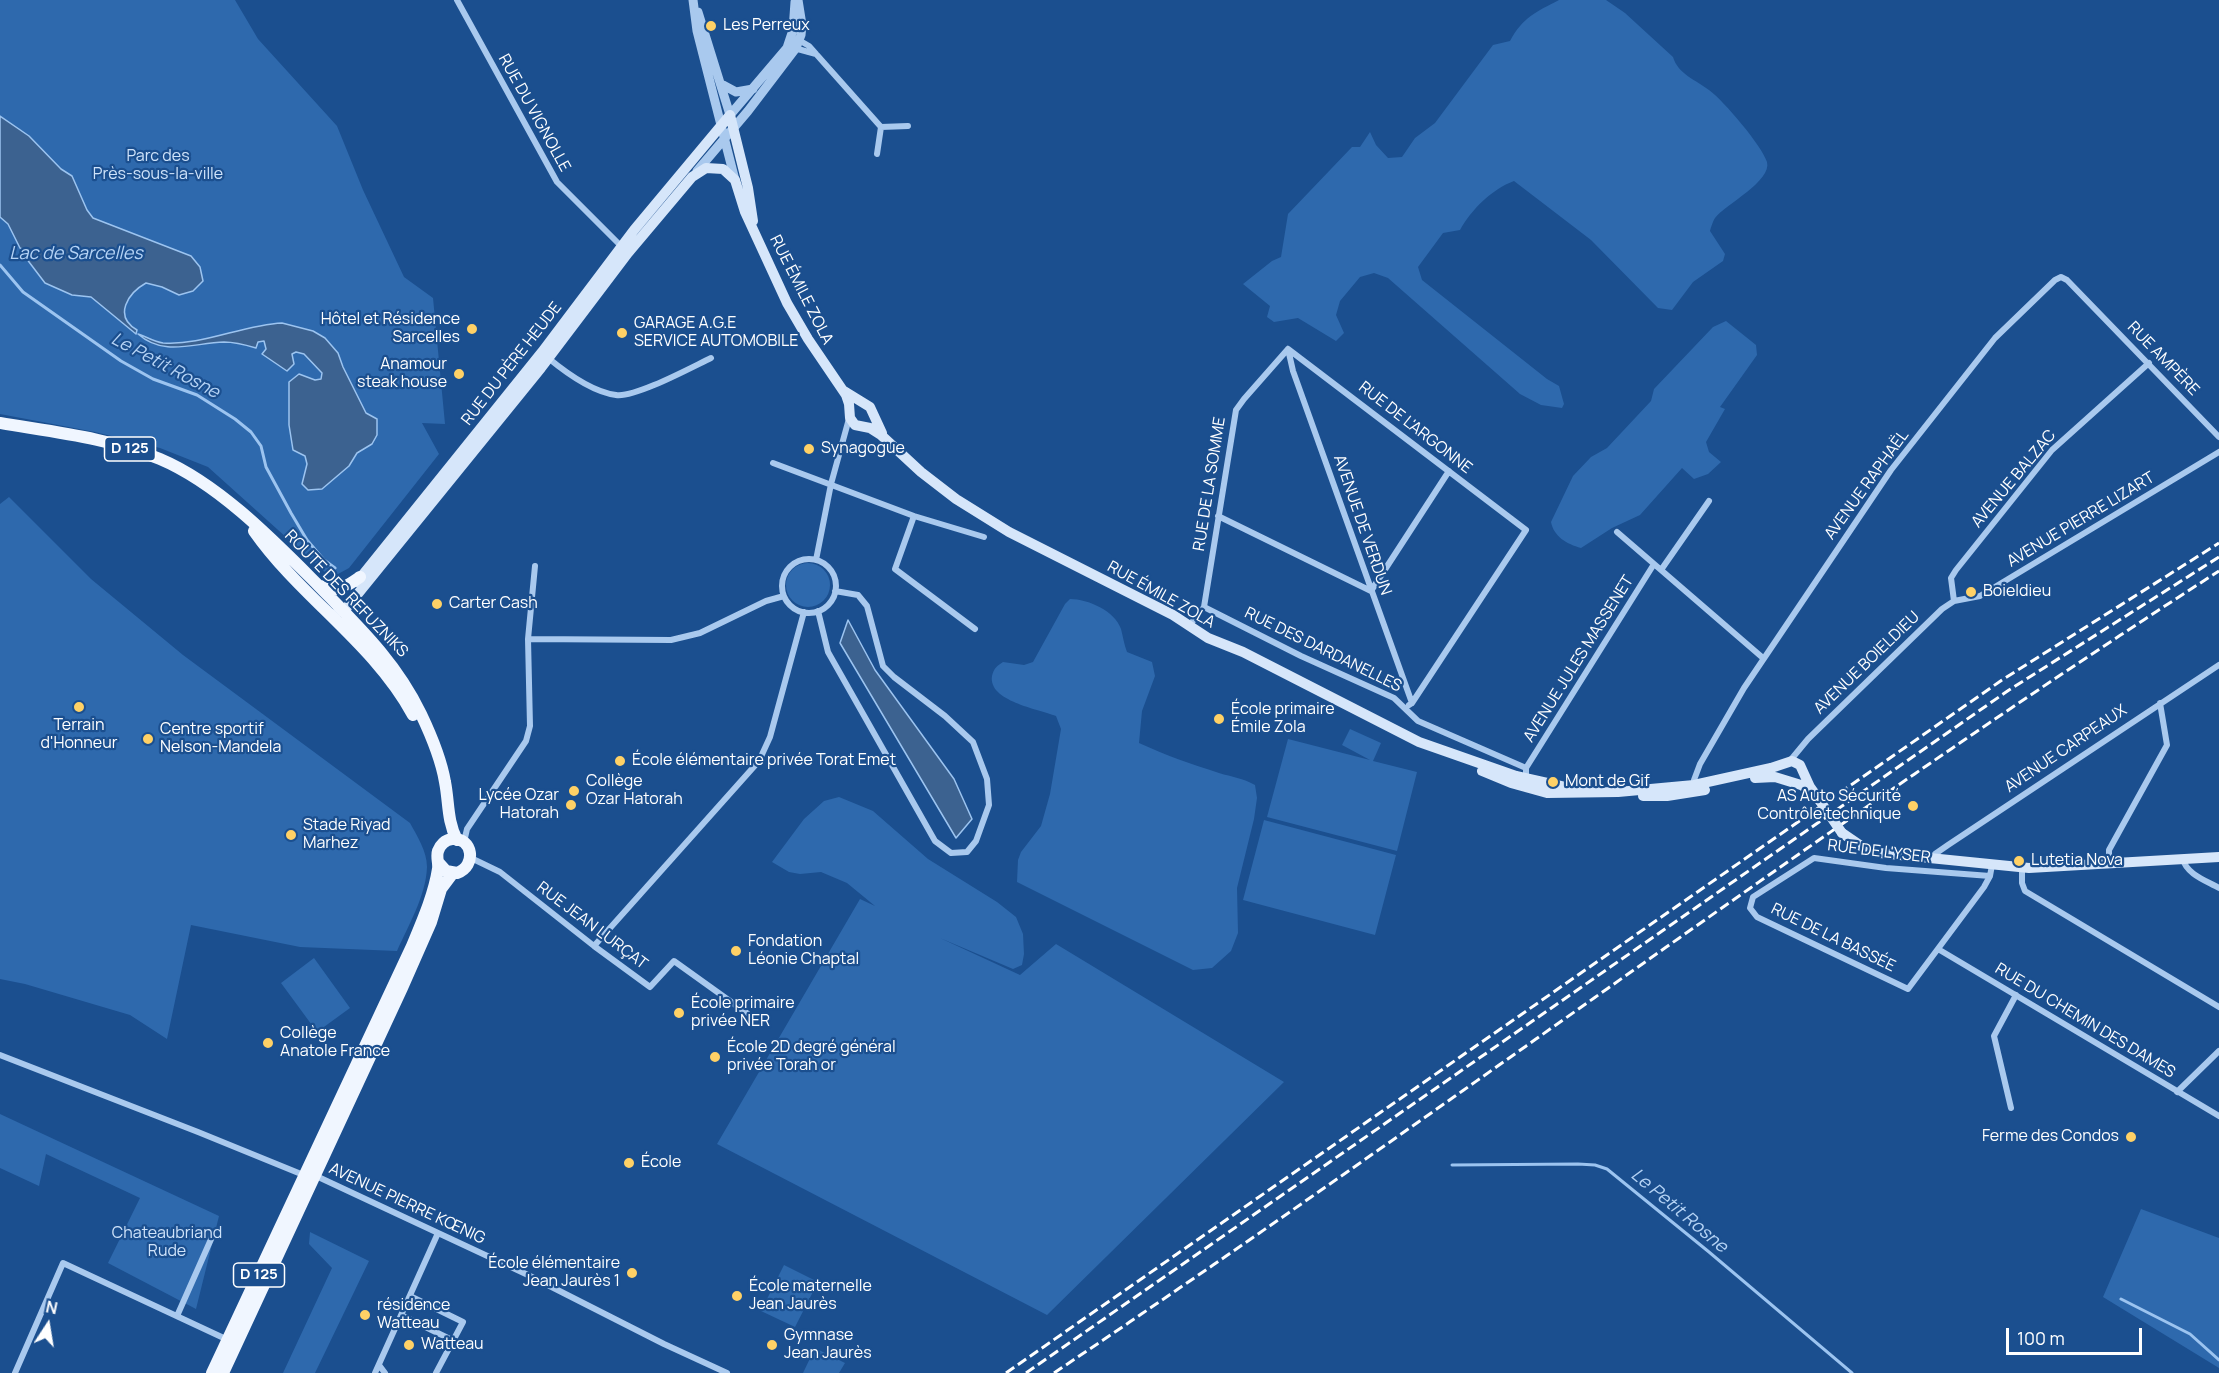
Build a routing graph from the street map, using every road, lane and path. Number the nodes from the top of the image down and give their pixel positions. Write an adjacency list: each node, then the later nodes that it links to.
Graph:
1 (457, 0): 14 (street, RUE DU VIGNOLLE)
2 (694, 0): 5 (street); 9 (street)
3 (796, 0): 4 (street)
4 (794, 43): 6 (street); 8 (street); 9 (street)
5 (723, 85): 6 (street); 9 (street)
6 (753, 89): 9 (street)
7 (908, 126): 8 (street)
8 (881, 127): 10 (street)
9 (728, 131): 11 (street, RUE DU PÈRE HEUDE); 12 (street, RUE ÉMILE ZOLA); 13 (main road, RUE ÉMILE ZOLA); 14 (main road, RUE DU PÈRE HEUDE)
10 (877, 154)
11 (692, 177): 12 (main road); 14 (main road, RUE DU PÈRE HEUDE)
12 (735, 180): 13 (main road, RUE ÉMILE ZOLA)
13 (755, 233): 20 (main road, RUE ÉMILE ZOLA)
14 (625, 250): 17 (main road, RUE DU PÈRE HEUDE)
15 (2112, 325): 19 (street, RUE AMPÈRE); 58 (street, AVENUE RAPHAËL)
16 (1288, 349): 31 (street, RUE DE L'ARGONNE); 36 (street, RUE DE LA SOMME); 46 (street, AVENUE DE VERDUN)
17 (545, 355): 18 (street); 43 (main road, RUE DU PÈRE HEUDE); 51 (main road, RUE DU PÈRE HEUDE)
18 (711, 358)
19 (2149, 363): 27 (street, RUE AMPÈRE); 48 (street, AVENUE BALZAC)
20 (842, 389): 21 (main road, RUE ÉMILE ZOLA); 22 (main road, RUE ÉMILE ZOLA)
21 (864, 404): 22 (main road); 23 (main road)
22 (850, 413): 25 (main road); 26 (street)
23 (873, 416): 25 (main road); 28 (main road, RUE ÉMILE ZOLA)
24 (0, 423): 34 (main road, ROUTE DES REFUZNIKS / D 125)
25 (861, 426): 26 (street); 28 (main road, RUE ÉMILE ZOLA)
26 (844, 436): 32 (street)
27 (2219, 437)
28 (888, 441): 55 (main road, RUE ÉMILE ZOLA)
29 (2219, 452): 48 (street, AVENUE PIERRE LIZART)
30 (773, 463): 32 (street)
31 (1449, 471): 46 (street); 61 (street, RUE DE L'ARGONNE)
32 (831, 484): 35 (street); 39 (street)
33 (1709, 501): 42 (street)
34 (243, 516): 44 (main road, ROUTE DES REFUZNIKS / D 125); 49 (main road, ROUTE DES REFUZNIKS / D 125)
35 (914, 516): 38 (street); 56 (street)
36 (1218, 516): 46 (street); 50 (street, RUE DE LA SOMME)
37 (1617, 532): 40 (street)
38 (984, 537)
39 (816, 560): 45 (street); 47 (street)
40 (1654, 564): 42 (street); 65 (street, AVENUE JULES MASSENET)
41 (535, 566): 57 (street)
42 (1661, 570): 58 (street)
43 (360, 577): 44 (main road); 51 (main road, RUE DU PÈRE HEUDE)
44 (317, 585): 51 (main road, ROUTE DES REFUZNIKS / D 125)
45 (835, 591): 52 (street); 52 (street)
46 (1371, 591): 61 (street, AVENUE DE VERDUN)
47 (784, 596): 53 (street); 57 (street)
48 (1954, 601): 62 (street, AVENUE BOIELDIEU)
49 (323, 607): 51 (main road); 54 (main road, ROUTE DES REFUZNIKS / D 125)
50 (1204, 607): 55 (street); 61 (street, RUE DES DARDANELLES)
51 (341, 610): 54 (main road); 69 (main road, ROUTE DES REFUZNIKS / D 125)
52 (818, 611): 53 (street)
53 (804, 612): 82 (street)
54 (341, 625): 70 (main road, ROUTE DES REFUZNIKS / D 125)
55 (1189, 626): 65 (main road, RUE ÉMILE ZOLA)
56 (975, 629)
57 (528, 639): 69 (street)
58 (1763, 658): 67 (street, AVENUE RAPHAËL)
59 (2219, 665): 60 (street, AVENUE CARPEAUX)
60 (2160, 703): 73 (street, AVENUE CARPEAUX); 76 (street)
61 (1409, 705): 65 (street, RUE DES DARDANELLES)
62 (1801, 746): 63 (street, AVENUE BOIELDIEU); 64 (street)
63 (1787, 763): 64 (main road); 66 (main road); 67 (main road, RUE ÉMILE ZOLA)
64 (1802, 768): 66 (main road); 68 (main road)
65 (1524, 778): 67 (main road, RUE ÉMILE ZOLA)
66 (1789, 782): 67 (main road, RUE ÉMILE ZOLA); 68 (main road)
67 (1695, 788)
68 (1816, 797): 73 (main road, bridge)
69 (460, 841): 70 (main road); 72 (main road)
70 (443, 843): 74 (main road)
71 (2217, 857): 75 (main road)
72 (471, 858): 79 (main road); 82 (street, RUE JEAN LURÇAT)
73 (1932, 859): 78 (main road)
74 (438, 862): 79 (main road); 92 (main road)
75 (2183, 862): 76 (main road); 80 (street)
76 (2109, 863): 77 (main road)
77 (2022, 867): 78 (main road); 85 (street)
78 (1991, 870): 81 (street, RUE DE L'YSER); 83 (street)
79 (453, 873): 92 (main road, D 125)
80 (2219, 888)
81 (1750, 908): 83 (street, RUE DE LA BASSÉE)
82 (594, 946): 86 (street, RUE JEAN LURÇAT)
83 (1938, 949): 84 (street, RUE DU CHEMIN DES DAMES)
84 (2016, 995): 89 (street, RUE DU CHEMIN DES DAMES); 90 (street)
85 (2219, 1007)
86 (748, 1014)
87 (2219, 1051): 89 (street)
88 (0, 1055): 92 (street, AVENUE PIERRE KŒNIG)
89 (2177, 1092): 91 (street, RUE DU CHEMIN DES DAMES)
90 (2011, 1108)
91 (2219, 1116)
92 (310, 1176): 93 (street, AVENUE PIERRE KŒNIG); 99 (main road, D 125)
93 (438, 1233): 95 (street); 107 (street, AVENUE PIERRE KŒNIG)
94 (212, 1237): 97 (street)
95 (410, 1296): 96 (street); 98 (street)
96 (401, 1315): 98 (street); 100 (street)
97 (177, 1316): 99 (street); 101 (street)
98 (454, 1341): 106 (street)
99 (232, 1342): 102 (main road, D 125); 103 (main road, D 125)
100 (379, 1365): 104 (street); 105 (street)
101 (15, 1373)
102 (212, 1373)
103 (223, 1373)
104 (375, 1373)
105 (385, 1373)
106 (436, 1373)
107 (727, 1373)

